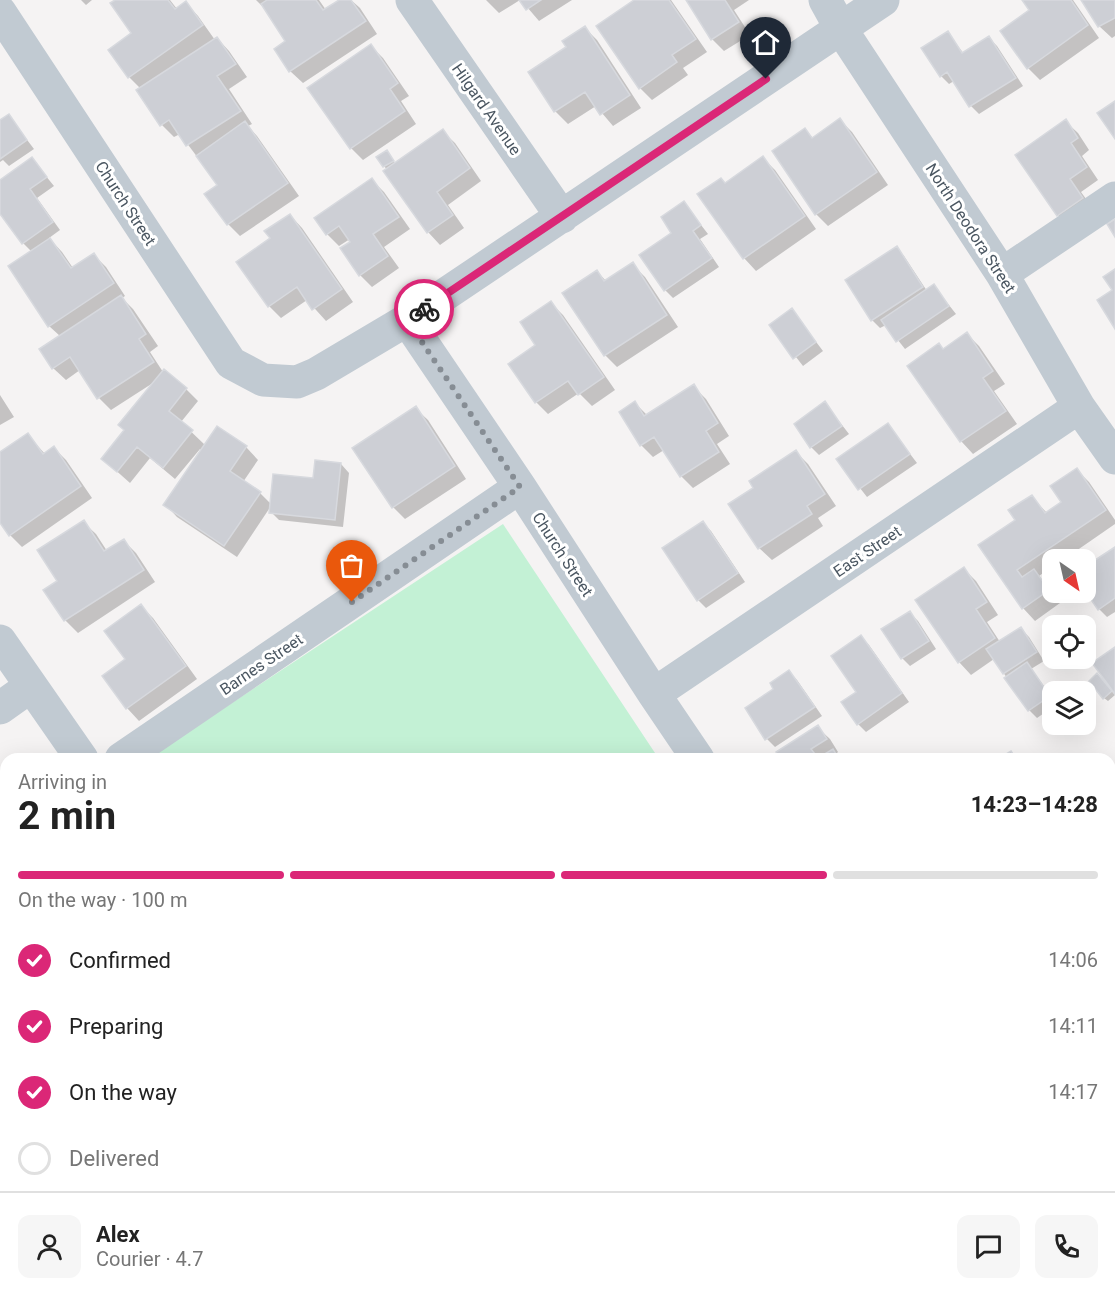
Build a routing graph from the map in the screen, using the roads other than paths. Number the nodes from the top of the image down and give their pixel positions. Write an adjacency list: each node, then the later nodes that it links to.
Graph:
1 (412, 0): 7 (street, Hilgard Avenue)
2 (825, 0): 5 (street, North Deodora Street)
3 (883, 0): 5 (street)
4 (0, 12): 9 (street, Church Street)
5 (841, 29): 7 (street); 8 (street, North Deodora Street)
6 (1115, 198): 8 (street)
7 (562, 217): 9 (street)
8 (1002, 274): 10 (street, North Deodora Street)
9 (407, 320): 12 (street, Church Street)
10 (1079, 407): 11 (street, North Deodora Street); 15 (street, East Street)
11 (1115, 458)
12 (520, 487): 15 (street, Church Street); 18 (street, Barnes Street)
13 (0, 641): 14 (street)
14 (31, 686): 16 (street); 17 (street)
15 (654, 694): 19 (street, Church Street)
16 (0, 708)
17 (78, 753)
18 (131, 753)
19 (694, 753)

